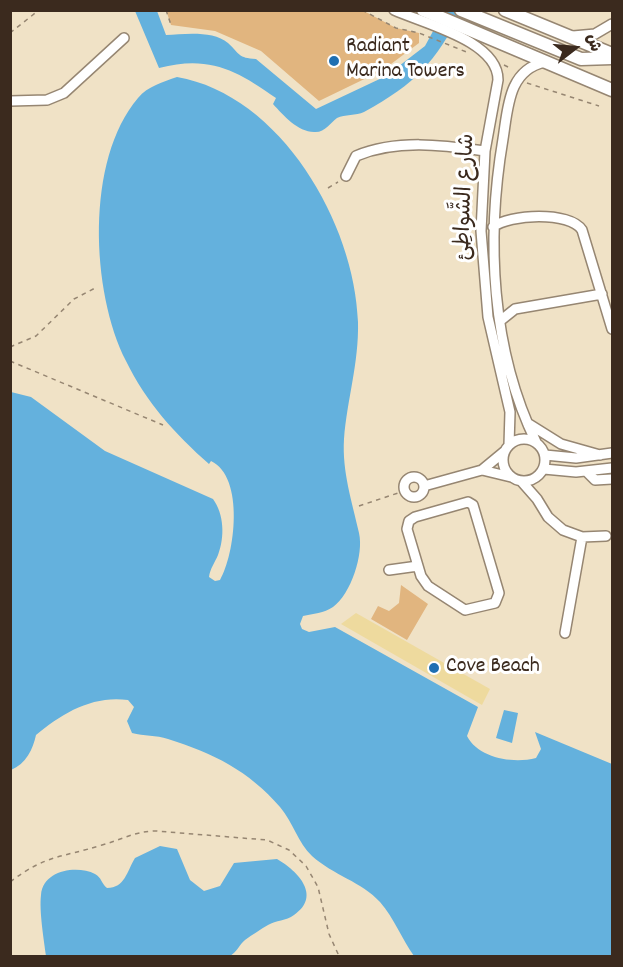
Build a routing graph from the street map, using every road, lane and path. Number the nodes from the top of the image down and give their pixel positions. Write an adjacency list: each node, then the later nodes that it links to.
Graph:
1 (39, 10): 10 (path)
2 (166, 10): 9 (path)
3 (362, 10): 14 (path)
4 (394, 10): 7 (street)
5 (461, 10): 15 (main road)
6 (505, 10): 11 (main road)
7 (419, 15): 12 (main road)
8 (612, 24): 11 (street)
9 (171, 26)
10 (10, 33)
11 (563, 35): 15 (main road)
12 (472, 37): 16 (main road); 23 (street, شارع الشَّواطِئ)
13 (124, 38): 21 (street)
14 (453, 47)
15 (612, 56)
16 (545, 62): 20 (main road); 26 (street, شارع الشَّواطِئ)
17 (501, 63): 18 (path)
18 (510, 68)
19 (526, 82): 22 (path)
20 (612, 90)
21 (10, 101)
22 (598, 106)
23 (485, 151): 24 (street); 40 (street, شارع الشَّواطِئ)
24 (346, 176): 25 (path)
25 (328, 188)
26 (495, 199): 27 (street, شارع الشَّواطِئ); 28 (street, شارع الشَّواطِئ)
27 (510, 218): 28 (street, شارع الشَّواطِئ); 30 (street)
28 (493, 227): 31 (street, شارع الشَّواطِئ)
29 (97, 287): 35 (path)
30 (602, 294): 32 (street); 34 (street)
31 (497, 298): 32 (street); 33 (street, شارع الشَّواطِئ)
32 (515, 309): 33 (street)
33 (500, 321): 37 (street, شارع الشَّواطِئ)
34 (612, 330)
35 (10, 347)
36 (10, 361): 38 (path)
37 (527, 422): 39 (street, شارع الشَّواطِئ); 43 (street)
38 (163, 425)
39 (536, 442): 40 (street); 42 (street)
40 (508, 447): 45 (street); 48 (street)
41 (612, 453): 43 (street)
42 (545, 455): 43 (street); 46 (street)
43 (600, 455)
44 (612, 468): 47 (street)
45 (482, 470): 48 (street); 51 (street)
46 (542, 472): 47 (street); 50 (street); 54 (street)
47 (587, 472): 49 (street)
48 (512, 478): 50 (street)
49 (612, 479)
50 (522, 482): 54 (street)
51 (424, 486): 52 (street); 53 (street)
52 (404, 491): 53 (street); 55 (path)
53 (416, 497): 56 (street)
54 (537, 499): 58 (street)
55 (359, 506)
56 (420, 515): 59 (street); 59 (street)
57 (606, 536): 58 (street)
58 (582, 537): 61 (street)
59 (418, 566): 60 (street)
60 (389, 570)
61 (565, 633)
62 (10, 882): 63 (path)
63 (339, 957)

